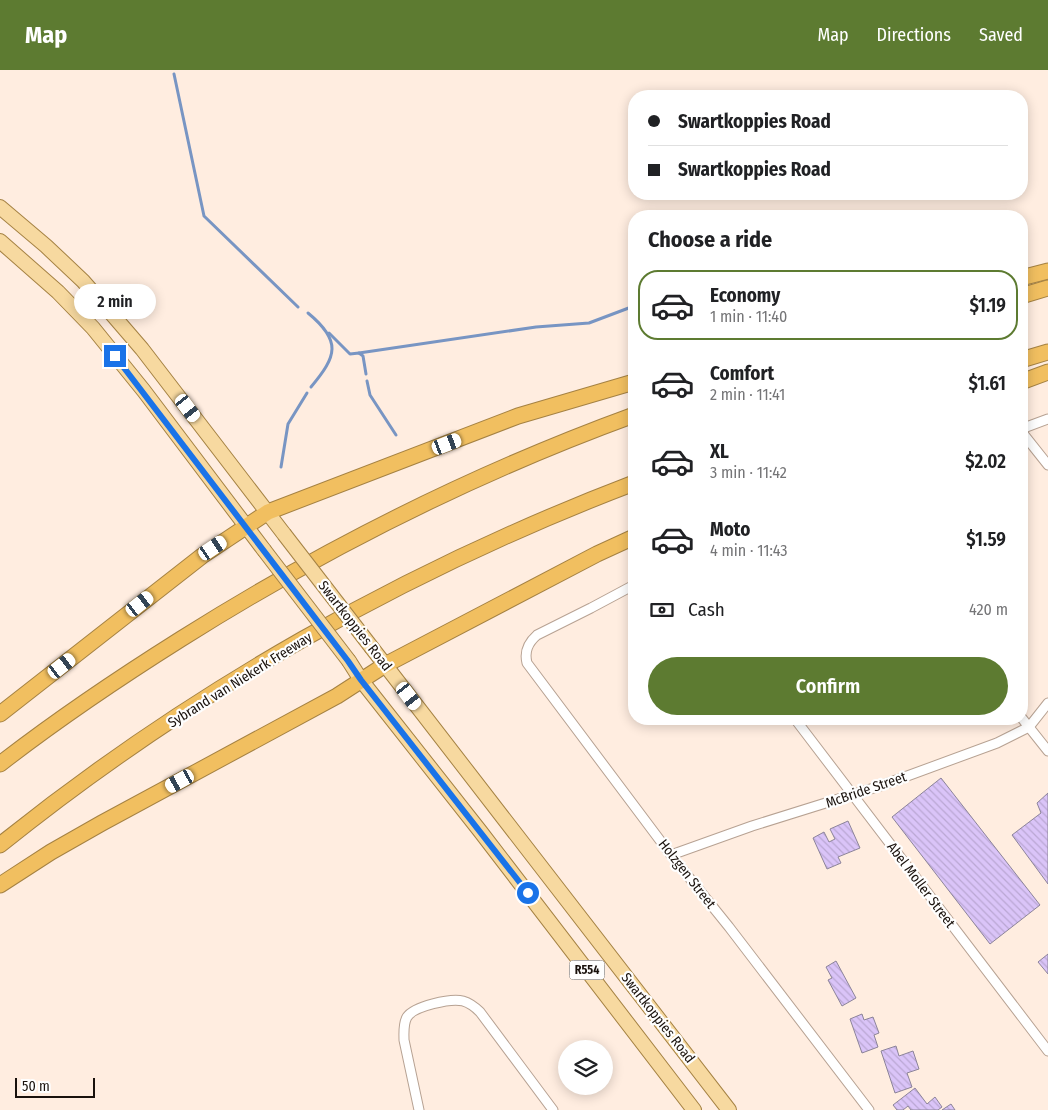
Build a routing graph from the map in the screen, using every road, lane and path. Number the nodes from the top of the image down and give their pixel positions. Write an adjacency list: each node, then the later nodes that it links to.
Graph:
1 (0, 207): 18 (main road, Swartkoppies Road / R554)
2 (0, 241): 19 (main road, Swartkoppies Road / R554)
3 (1048, 271): 4 (highway)
4 (1028, 276)
5 (1048, 288): 6 (highway)
6 (1028, 294)
7 (1048, 352): 8 (highway)
8 (1028, 358)
9 (1048, 372): 10 (highway)
10 (1028, 379)
11 (628, 384): 18 (highway)
12 (628, 417): 29 (highway)
13 (1048, 419): 14 (street)
14 (1028, 427)
15 (1028, 439): 16 (street)
16 (1048, 465)
17 (628, 485): 31 (highway, Sybrand van Niekerk Freeway)
18 (268, 512): 19 (highway); 22 (main road, Swartkoppies Road / R554, bridge)
19 (246, 526): 23 (main road, Swartkoppies Road / R554, bridge); 25 (highway)
20 (628, 540): 22 (highway)
21 (628, 588): 32 (street, Holzgen Street)
22 (385, 665): 23 (highway); 38 (main road, Swartkoppies Road / R554)
23 (361, 680): 33 (highway); 37 (main road, Swartkoppies Road / R554)
24 (1048, 703): 27 (street, McBride Street)
25 (0, 714)
26 (799, 725): 30 (street, Abel Moller Street)
27 (1029, 727): 28 (street); 30 (street, McBride Street)
28 (1048, 751)
29 (0, 764)
30 (854, 794): 32 (street, McBride Street); 34 (street, Abel Moller Street)
31 (0, 845)
32 (671, 855): 39 (street, Holzgen Street)
33 (0, 884)
34 (1048, 1051)
35 (419, 1110): 36 (street)
36 (553, 1110)
37 (694, 1110)
38 (729, 1110)
39 (869, 1110)

